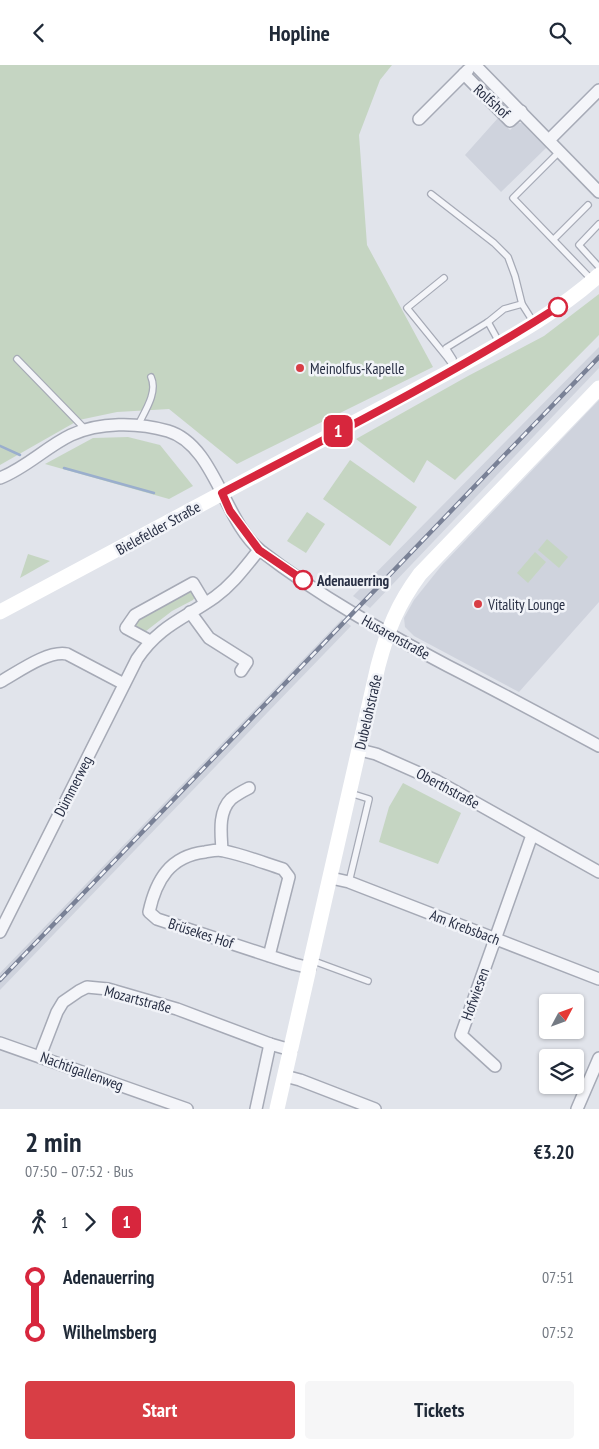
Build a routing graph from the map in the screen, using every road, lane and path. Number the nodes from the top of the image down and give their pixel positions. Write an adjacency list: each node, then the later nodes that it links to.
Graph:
1 (474, 65): 2 (street, Rolfshof); 4 (street, Rolfshof)
2 (464, 75): 4 (street, Rolfshof); 5 (street, Rolfshof)
3 (599, 90): 6 (street)
4 (520, 111): 6 (street, Rolfshof)
5 (419, 119)
6 (549, 140): 7 (street, Rolfshof)
7 (560, 151): 8 (street, Rolfshof); 12 (lane)
8 (599, 192)
9 (431, 194): 15 (lane)
10 (588, 205): 12 (lane)
11 (599, 224): 13 (lane)
12 (554, 239): 13 (lane)
13 (597, 274): 17 (main road, Bielefelder Straße)
14 (444, 278): 20 (lane)
15 (522, 304): 16 (lane); 17 (lane)
16 (488, 322): 18 (lane); 20 (lane)
17 (534, 323): 18 (main road, Bielefelder Straße)
18 (500, 343): 20 (main road, Bielefelder Straße)
19 (17, 359): 24 (lane)
20 (456, 368): 26 (main road, Bielefelder Straße)
21 (151, 377): 23 (lane)
22 (599, 388): 31 (main road, Dubelohstraße)
23 (138, 425): 24 (street); 26 (street)
24 (86, 431): 25 (street)
25 (0, 478)
26 (222, 493): 27 (street, Husarenstraße); 29 (main road, Bielefelder Straße)
27 (259, 550): 28 (street, Dümmerweg); 31 (street, Husarenstraße)
28 (205, 603): 30 (street, Dümmerweg); 32 (street)
29 (0, 612)
30 (190, 612): 32 (street, Dümmerweg); 33 (street)
31 (387, 633): 36 (street, Husarenstraße); 37 (main road, Dubelohstraße)
32 (150, 641): 35 (street, Dümmerweg)
33 (242, 671)
34 (0, 682): 35 (street)
35 (124, 684): 45 (street, Dümmerweg)
36 (599, 745)
37 (360, 750): 39 (main road, Dubelohstraße); 40 (street, Oberthstraße)
38 (249, 788): 41 (street)
39 (350, 793): 43 (main road, Dubelohstraße); 44 (lane)
40 (532, 835): 42 (street, Oberthstraße); 46 (street)
41 (222, 850): 47 (street, Brüsekes Hof); 47 (street, Brüsekes Hof)
42 (599, 872)
43 (331, 878): 44 (street, Am Krebsbach); 48 (main road, Dubelohstraße)
44 (349, 882): 46 (street, Am Krebsbach)
45 (0, 932)
46 (496, 938): 49 (street, Am Krebsbach); 56 (street, Hofwiesen)
47 (269, 956): 48 (street, Brüsekes Hof)
48 (310, 964): 50 (lane); 53 (main road, Dubelohstraße)
49 (599, 979)
50 (368, 981)
51 (0, 1043): 54 (street, Nachtigallenweg)
52 (270, 1044): 53 (street, Mozartstraße); 54 (street, Mozartstraße); 60 (street)
53 (291, 1050): 57 (main road, Dubelohstraße)
54 (40, 1056): 58 (street, Nachtigallenweg)
55 (599, 1057): 63 (street)
56 (495, 1066)
57 (285, 1077): 61 (main road, Dubelohstraße); 62 (street)
58 (163, 1105): 59 (street, Nachtigallenweg)
59 (188, 1109)
60 (256, 1109)
61 (277, 1109)
62 (375, 1109)
63 (577, 1109)

